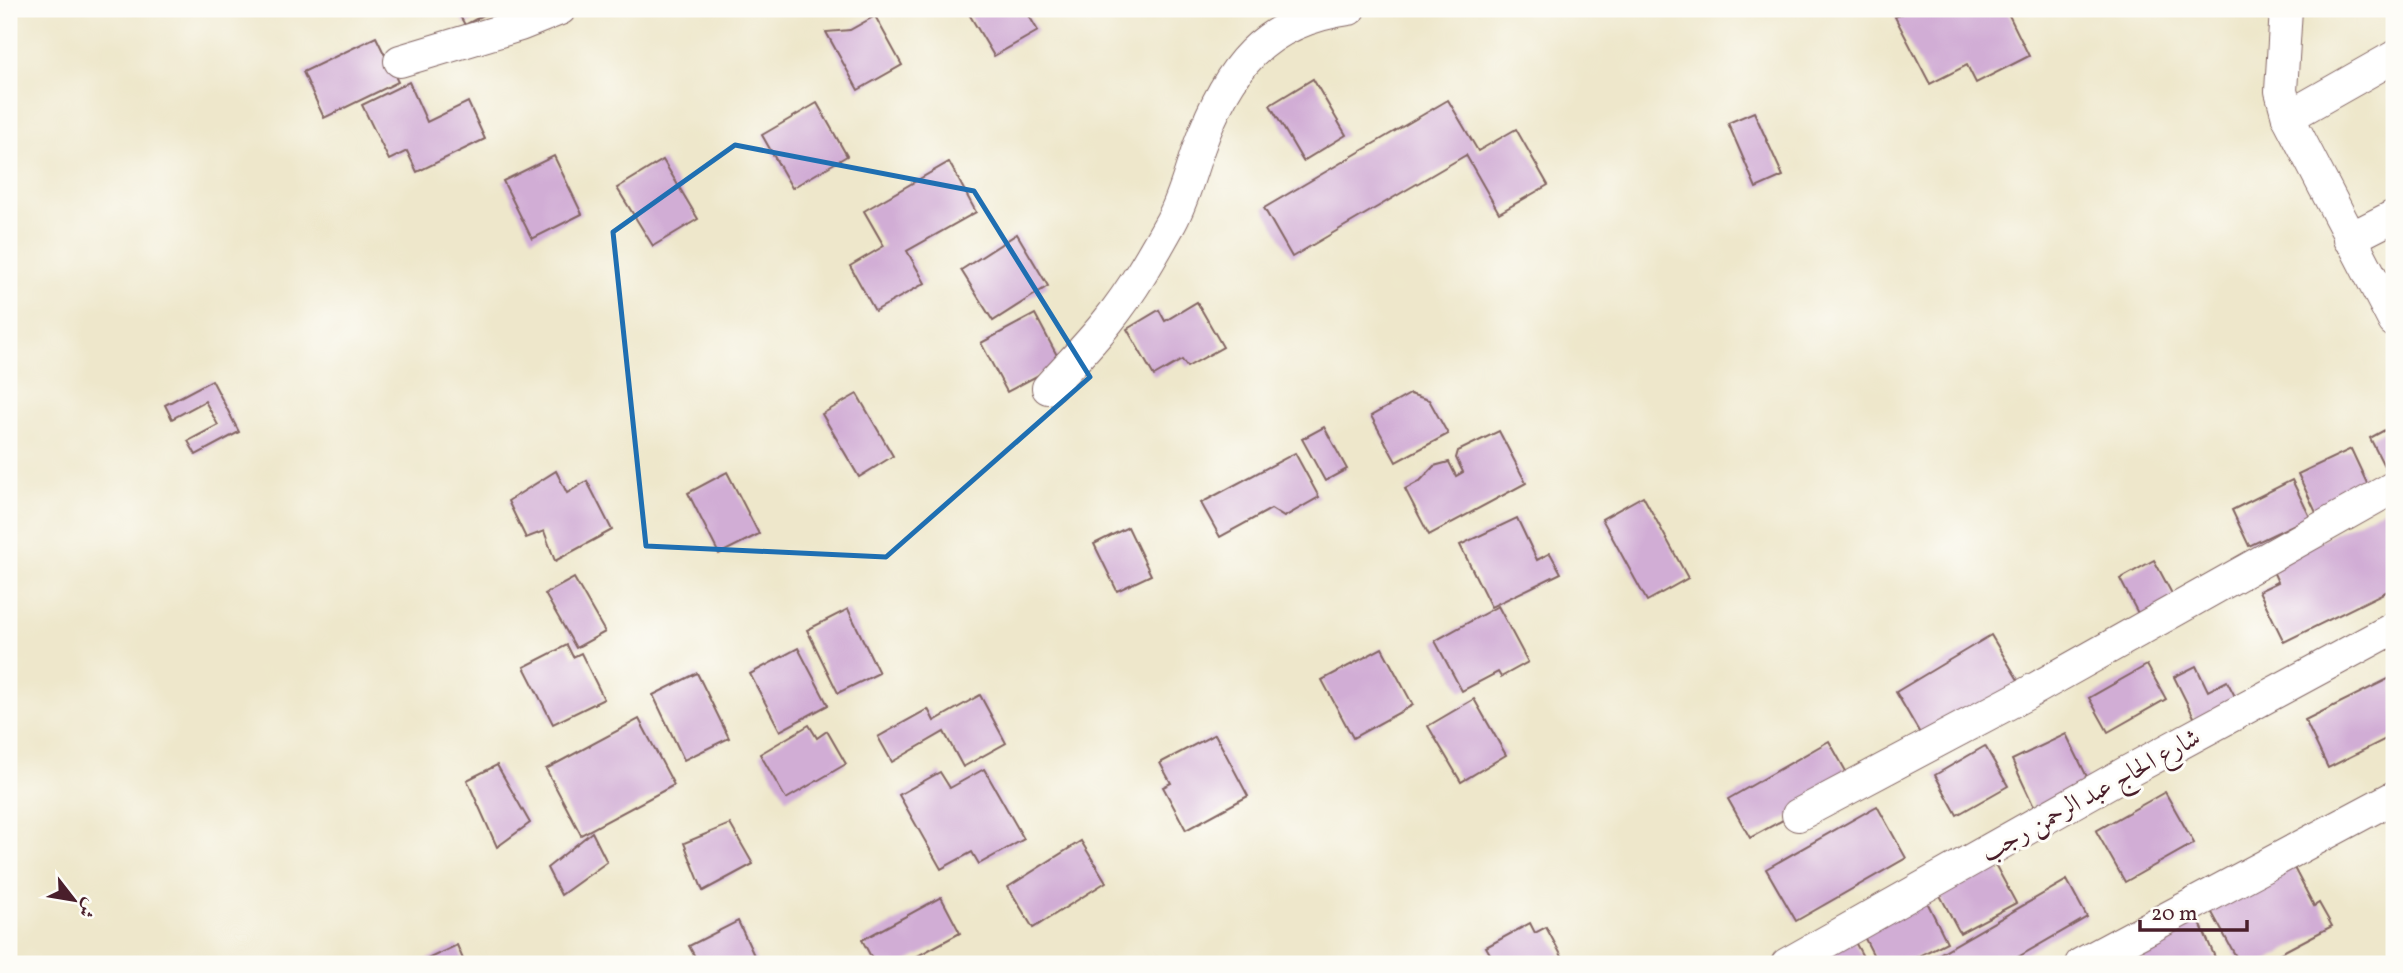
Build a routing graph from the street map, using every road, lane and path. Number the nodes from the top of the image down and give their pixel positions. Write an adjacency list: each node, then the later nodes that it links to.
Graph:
1 (560, 9): 5 (street)
2 (1349, 9): 10 (street)
3 (2286, 9): 6 (street)
4 (2394, 57): 6 (street)
5 (400, 61)
6 (2288, 117): 8 (street)
7 (2394, 216): 8 (street)
8 (2349, 239): 9 (street)
9 (2394, 321)
10 (1048, 388)
11 (2394, 488): 14 (street)
12 (2394, 628): 15 (street, شارع الحاج عبد الرحمن رجب)
13 (2394, 797): 16 (street)
14 (1798, 816)
15 (1787, 964)
16 (2081, 964)

